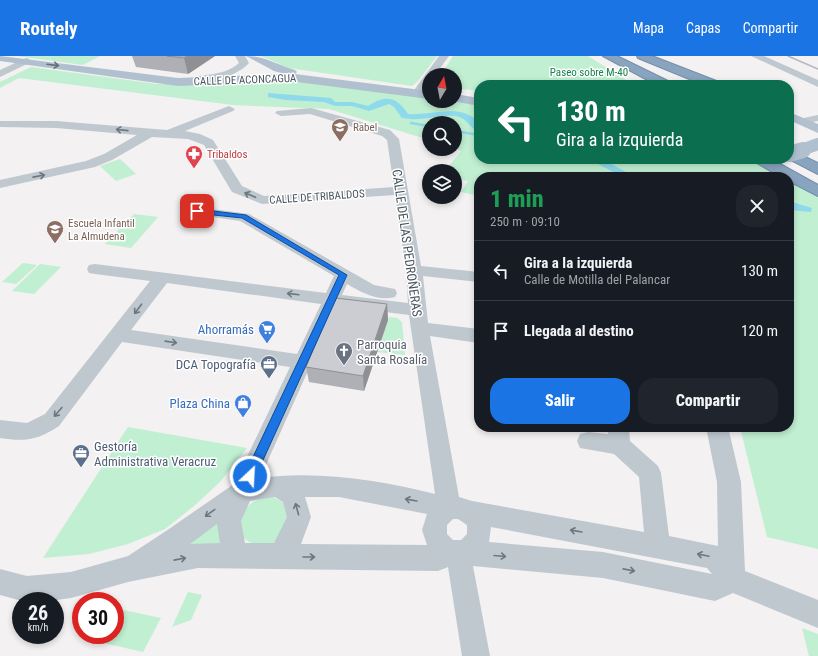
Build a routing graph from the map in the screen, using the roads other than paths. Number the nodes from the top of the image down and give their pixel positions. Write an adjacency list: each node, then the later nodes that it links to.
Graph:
1 (240, 56): 13 (street)
2 (251, 56): 19 (main road, CALLE DE ACONCAGUA)
3 (444, 56): 11 (street)
4 (626, 56): 16 (highway)
5 (642, 56): 16 (highway)
6 (646, 56): 16 (street)
7 (756, 56): 17 (street)
8 (603, 57): 14 (highway); 15 (highway)
9 (0, 58): 10 (main road, CALLE DE ACONCAGUA)
10 (26, 62): 12 (street); 13 (main road, CALLE DE ACONCAGUA, one-way to 13)
11 (436, 68)
12 (0, 74)
13 (118, 74): 18 (main road, CALLE DE ACONCAGUA)
14 (632, 80)
15 (655, 80)
16 (689, 80)
17 (818, 84)
18 (422, 92)
19 (422, 92)
20 (462, 95): 21 (main road)
21 (474, 96)
22 (462, 99): 23 (main road)
23 (474, 101)
24 (229, 109): 32 (street, CALLE DE TRIBALDOS)
25 (281, 113): 43 (street, CALLE DE LAS PEDROÑERAS)
26 (794, 118): 28 (main road)
27 (818, 118): 28 (street)
28 (803, 121): 30 (main road)
29 (0, 124): 31 (street, CALLE DE TRIBALDOS, one-way to 29)
30 (818, 129)
31 (150, 132): 32 (street, CALLE DE TRIBALDOS); 42 (street, one-way to 31)
32 (169, 133): 43 (street, CALLE DE TRIBALDOS, one-way to 32)
33 (794, 142): 36 (highway)
34 (818, 144): 35 (main road, bridge)
35 (794, 152)
36 (818, 155)
37 (794, 156): 39 (highway)
38 (769, 164): 40 (highway)
39 (818, 169)
40 (784, 172)
41 (794, 178): 44 (highway)
42 (0, 184)
43 (400, 191): 47 (street, CALLE DE LAS PEDROÑERAS)
44 (818, 191)
45 (197, 211): 48 (street)
46 (95, 270): 50 (street)
47 (414, 270): 49 (street); 53 (street, CALLE DE LAS PEDROÑERAS)
48 (343, 275): 51 (street); 52 (street)
49 (474, 276)
50 (162, 278): 52 (street, one-way to 50); 55 (street, one-way to 55)
51 (389, 292)
52 (332, 298): 53 (street); 57 (street)
53 (417, 310): 54 (street, CALLE DE LAS PEDROÑERAS)
54 (419, 328): 56 (street); 64 (street, CALLE DE LAS PEDROÑERAS)
55 (118, 335): 57 (street, one-way to 57); 58 (street, one-way to 58)
56 (474, 335)
57 (302, 362): 63 (street)
58 (0, 429)
59 (718, 432): 70 (street)
60 (619, 436): 61 (street); 65 (street)
61 (588, 441)
62 (278, 486): 63 (street); 64 (street, one-way to 62); 68 (street, one-way to 62)
63 (242, 491): 67 (street); 69 (street, one-way to 69)
64 (455, 510): 65 (street, one-way to 64); 66 (street); 66 (street)
65 (658, 546): 70 (street, one-way to 65)
66 (457, 552): 68 (street, one-way to 66); 70 (street, one-way to 70); 73 (street)
67 (235, 555): 68 (street); 69 (street, one-way to 67)
68 (280, 557)
69 (128, 569): 71 (street)
70 (732, 579): 72 (street)
71 (0, 582)
72 (818, 614)
73 (476, 656)

